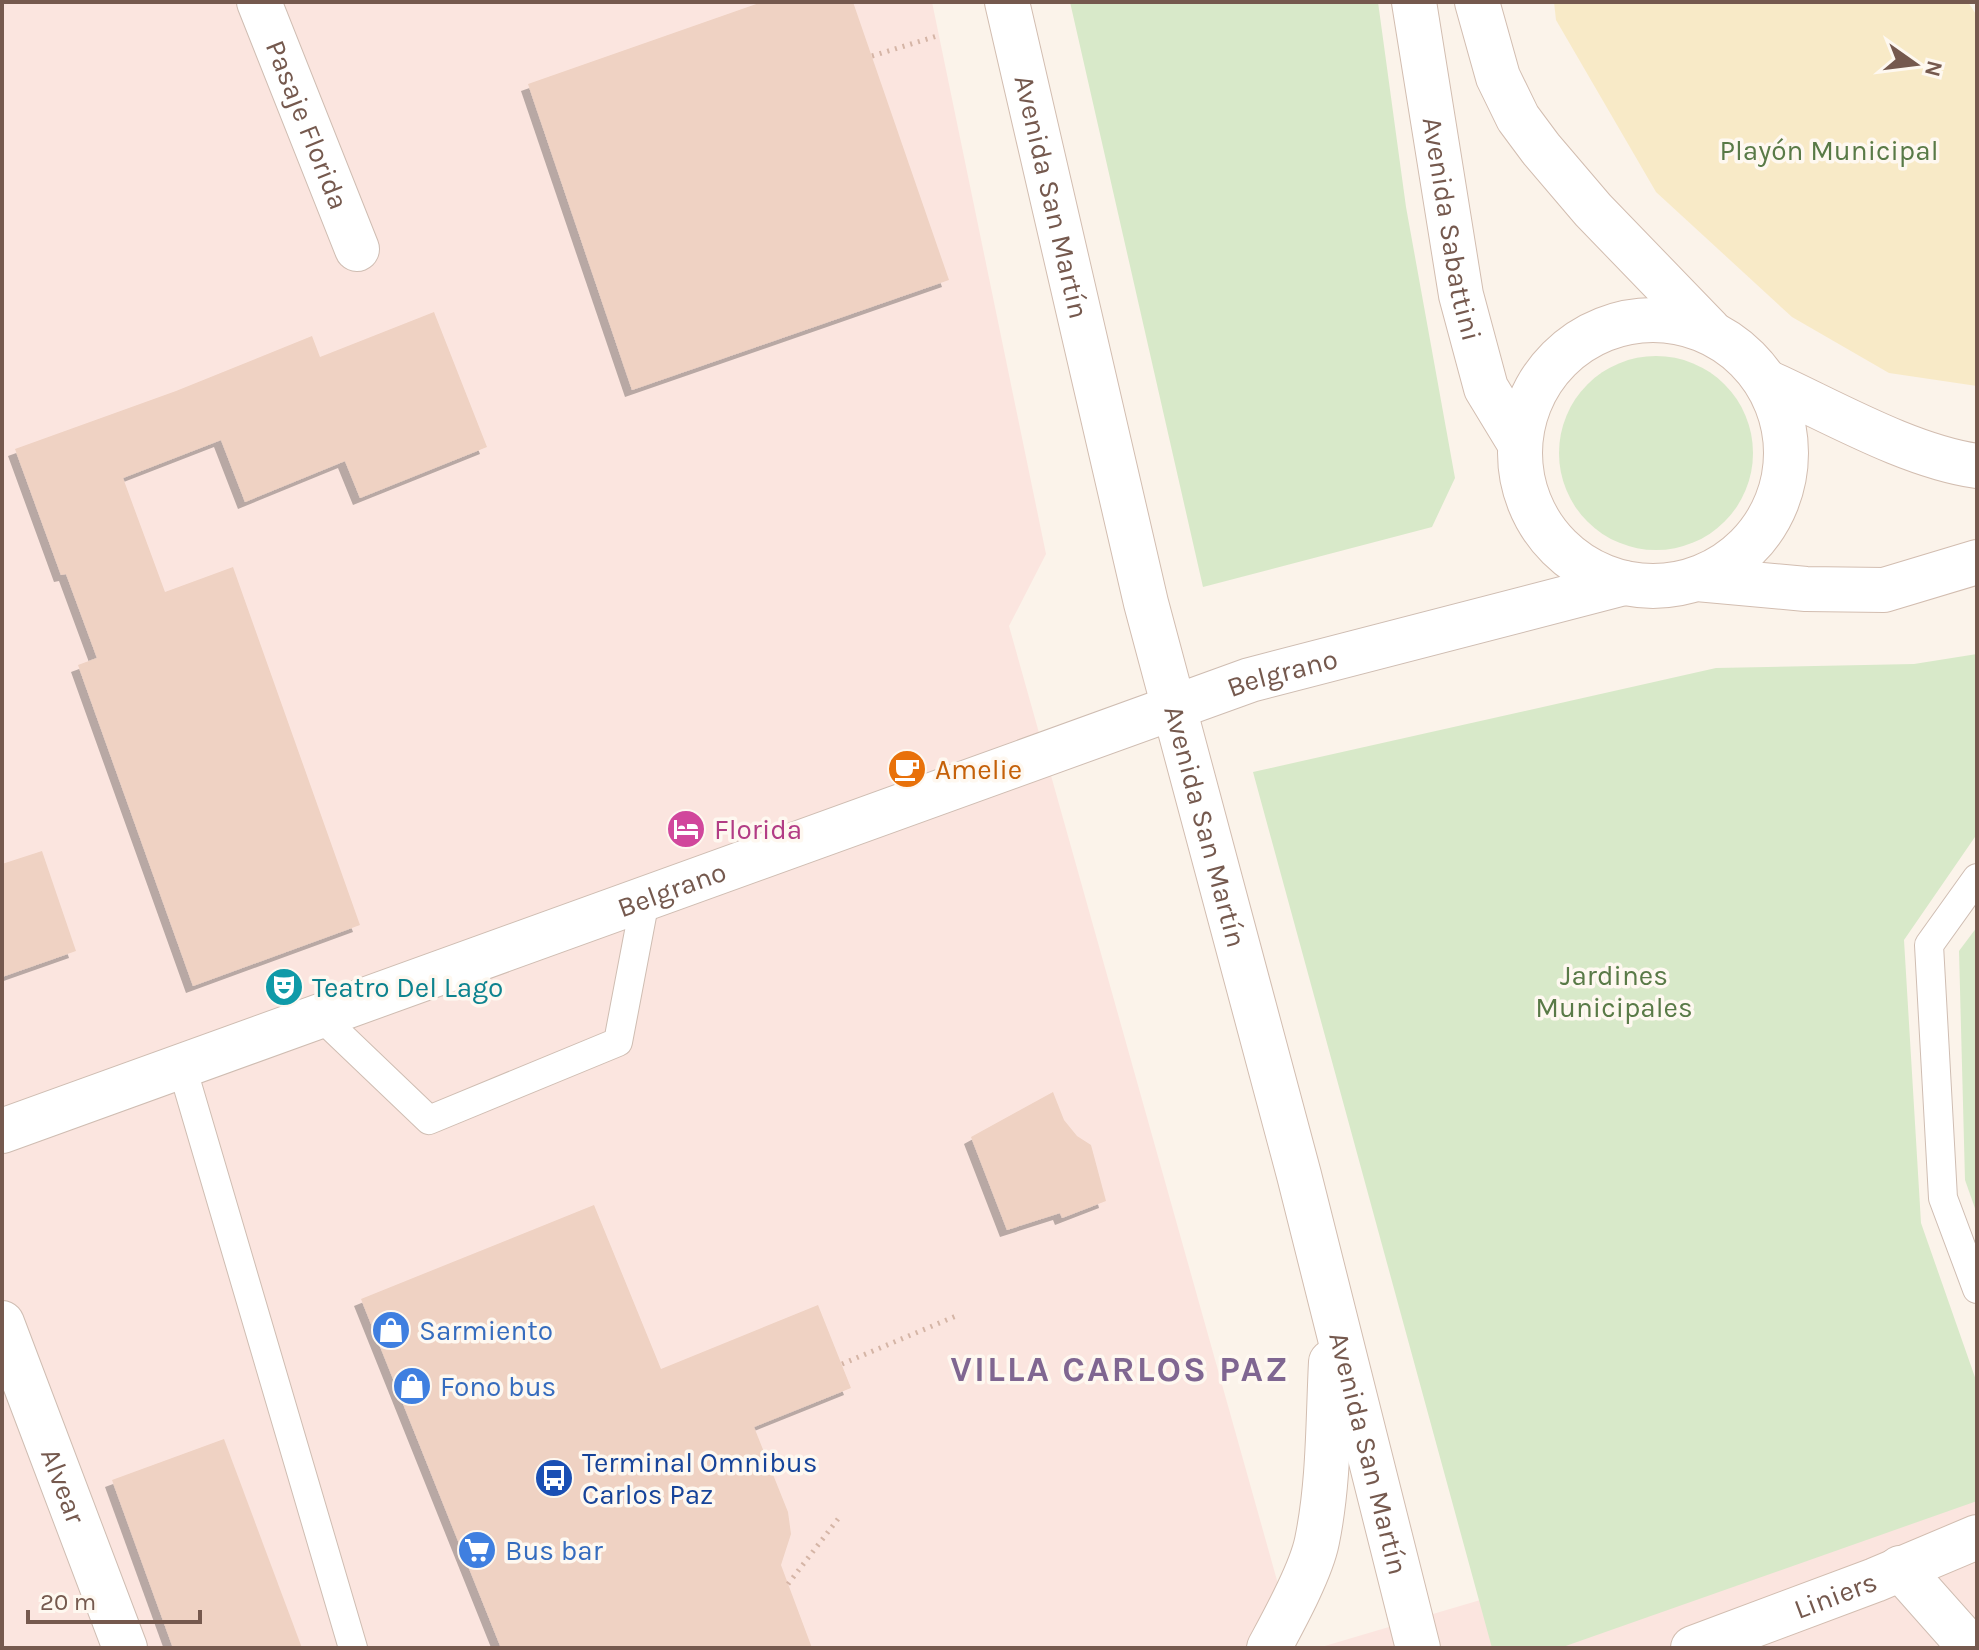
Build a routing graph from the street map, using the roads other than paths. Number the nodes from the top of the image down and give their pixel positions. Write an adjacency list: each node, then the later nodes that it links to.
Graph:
1 (259, 2): 5 (main road, Pasaje Florida)
2 (1007, 2): 13 (main road, Avenida San Martín)
3 (1414, 2): 8 (main road, Avenida Sabattini)
4 (1477, 2): 6 (main road)
5 (357, 249)
6 (1710, 332): 7 (main road); 8 (main road)
7 (1767, 382): 9 (main road); 11 (main road)
8 (1520, 444): 12 (main road)
9 (1977, 466)
10 (1977, 562): 11 (main road)
11 (1697, 579): 12 (main road)
12 (1624, 583): 13 (main road, Belgrano)
13 (1174, 707): 15 (main road, Belgrano); 20 (main road, Avenida San Martín)
14 (1977, 878): 19 (lane)
15 (645, 900): 16 (main road, Belgrano); 16 (lane)
16 (318, 1014): 17 (main road, Belgrano)
17 (182, 1067): 18 (main road, Belgrano); 25 (lane)
18 (2, 1131)
19 (1977, 1289)
20 (1333, 1312): 26 (main road); 27 (main road, Avenida San Martín)
21 (2, 1323): 24 (main road, Alvear)
22 (1977, 1537): 23 (main road, Liniers)
23 (1900, 1568): 28 (main road, Liniers); 29 (main road)
24 (125, 1648)
25 (353, 1648)
26 (1269, 1648)
27 (1417, 1648)
28 (1693, 1648)
29 (1971, 1648)

